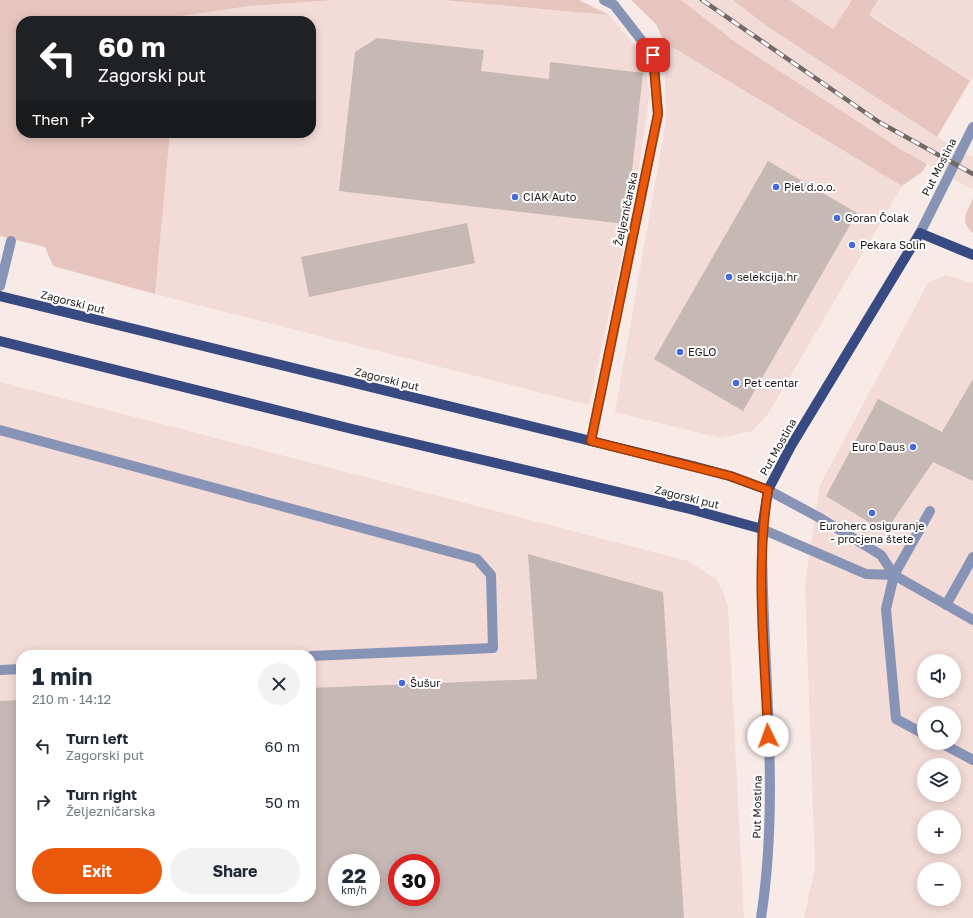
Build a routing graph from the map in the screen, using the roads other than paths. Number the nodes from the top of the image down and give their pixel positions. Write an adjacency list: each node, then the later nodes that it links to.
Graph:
1 (604, 0): 10 (street, Željezničarska)
2 (973, 127): 3 (street, Put Mostina)
3 (920, 233): 5 (main road); 11 (main road, Put Mostina)
4 (11, 241): 6 (street)
5 (973, 255)
6 (0, 286)
7 (0, 296): 10 (main road, Zagorski put)
8 (0, 341): 13 (main road, Zagorski put)
9 (0, 430): 18 (street)
10 (591, 441): 11 (main road, Zagorski put)
11 (768, 490): 13 (main road, Put Mostina); 15 (street)
12 (930, 511): 15 (street)
13 (762, 529): 15 (street); 24 (street, Put Mostina)
14 (973, 557): 16 (street)
15 (894, 575): 16 (street); 21 (street)
16 (946, 605): 17 (street)
17 (973, 620)
18 (316, 656)
19 (16, 669): 20 (street)
20 (0, 670)
21 (917, 730)
22 (955, 750): 23 (street)
23 (973, 760)
24 (761, 918)

